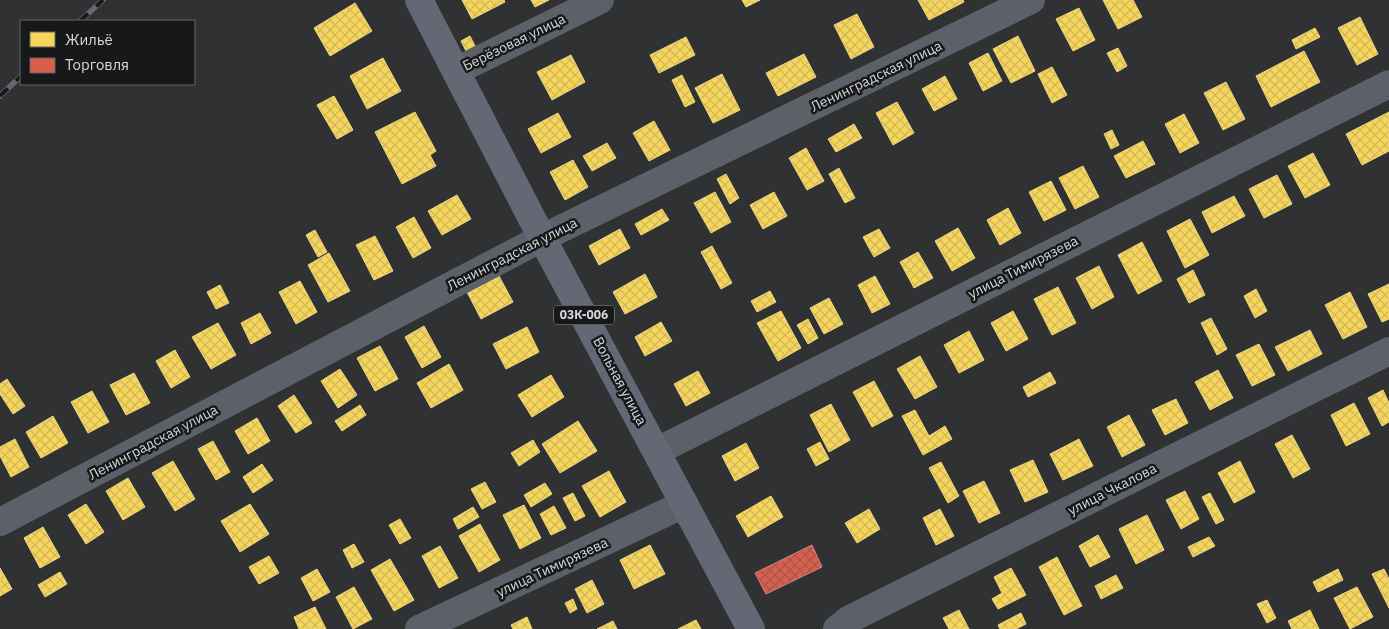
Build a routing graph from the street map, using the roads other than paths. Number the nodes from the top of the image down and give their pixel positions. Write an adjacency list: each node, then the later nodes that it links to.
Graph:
1 (419, 0): 4 (main road, Вольная улица / 03К-006)
2 (600, 0): 4 (street, Берёзовая улица)
3 (1031, 0): 6 (street, Ленинградская улица)
4 (456, 71): 6 (main road, Вольная улица / 03К-006)
5 (1389, 84): 8 (street, улица Тимирязева)
6 (542, 238): 8 (main road, Вольная улица / 03К-006); 10 (street, Ленинградская улица)
7 (1389, 351): 13 (street, улица Чкалова)
8 (657, 451): 9 (main road, Вольная улица / 03К-006)
9 (684, 504): 11 (street, улица Тимирязева); 12 (main road, Вольная улица / 03К-006)
10 (0, 522)
11 (419, 629)
12 (751, 629)
13 (837, 629)

